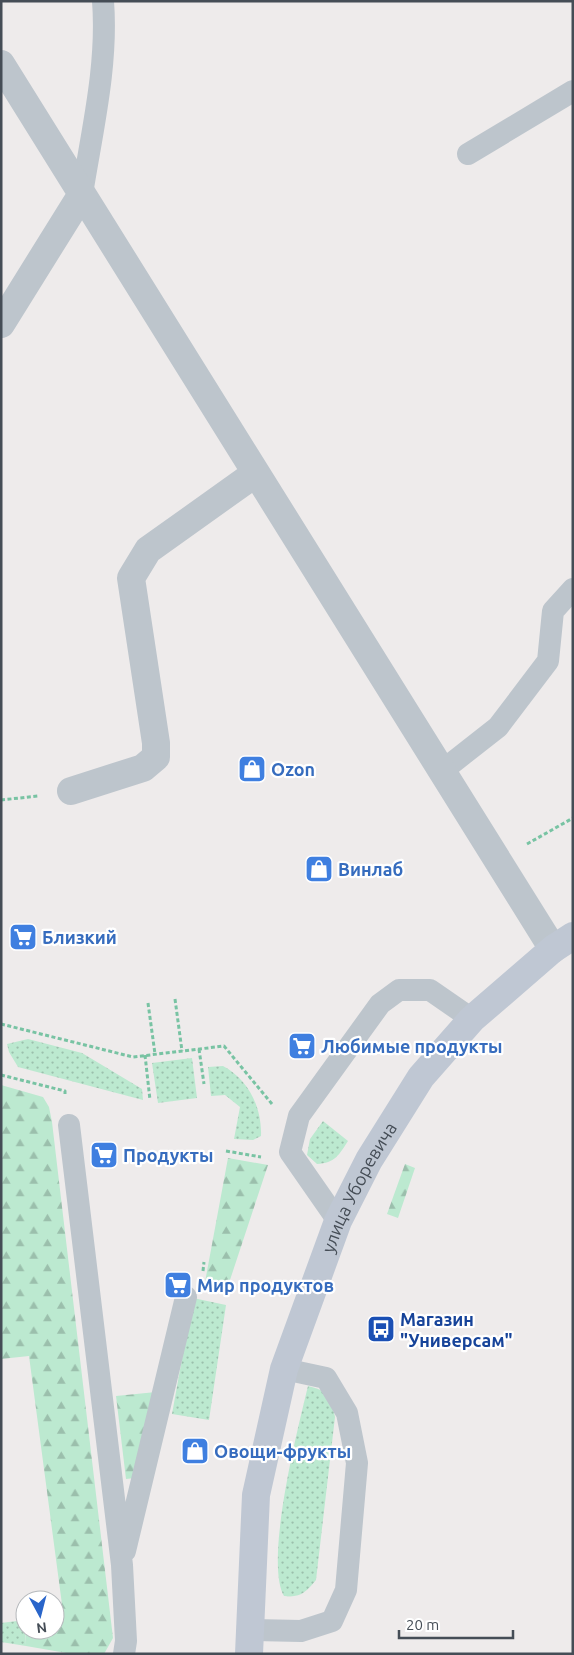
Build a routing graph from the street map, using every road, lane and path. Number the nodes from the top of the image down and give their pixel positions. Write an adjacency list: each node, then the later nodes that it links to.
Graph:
1 (103, 1): 5 (lane)
2 (1, 64): 5 (street)
3 (573, 91): 4 (lane)
4 (468, 154)
5 (82, 194): 6 (street); 7 (street)
6 (1, 324)
7 (256, 473): 9 (street); 10 (street)
8 (573, 589): 9 (lane)
9 (442, 771): 13 (street)
10 (60, 792): 11 (path)
11 (1, 800)
12 (573, 818): 13 (path)
13 (498, 861): 14 (street)
14 (563, 943): 17 (main road, улица Уборевича)
15 (175, 999): 20 (path)
16 (148, 1002): 21 (path)
17 (472, 1019): 27 (lane); 31 (main road, улица Уборевича)
18 (1, 1024): 22 (path)
19 (199, 1049): 20 (path); 24 (path); 27 (path)
20 (182, 1051): 21 (path)
21 (155, 1054): 22 (path)
22 (145, 1055): 26 (path)
23 (1, 1075): 25 (path)
24 (204, 1084)
25 (65, 1091)
26 (150, 1100)
27 (299, 1116): 31 (lane)
28 (69, 1125): 34 (lane)
29 (226, 1151): 30 (path)
30 (264, 1158)
31 (338, 1221): 33 (main road, улица Уборевича)
32 (186, 1297): 34 (lane)
33 (284, 1369): 35 (main road, улица Уборевича); 35 (lane)
34 (122, 1565): 36 (lane)
35 (249, 1642)
36 (124, 1654)

